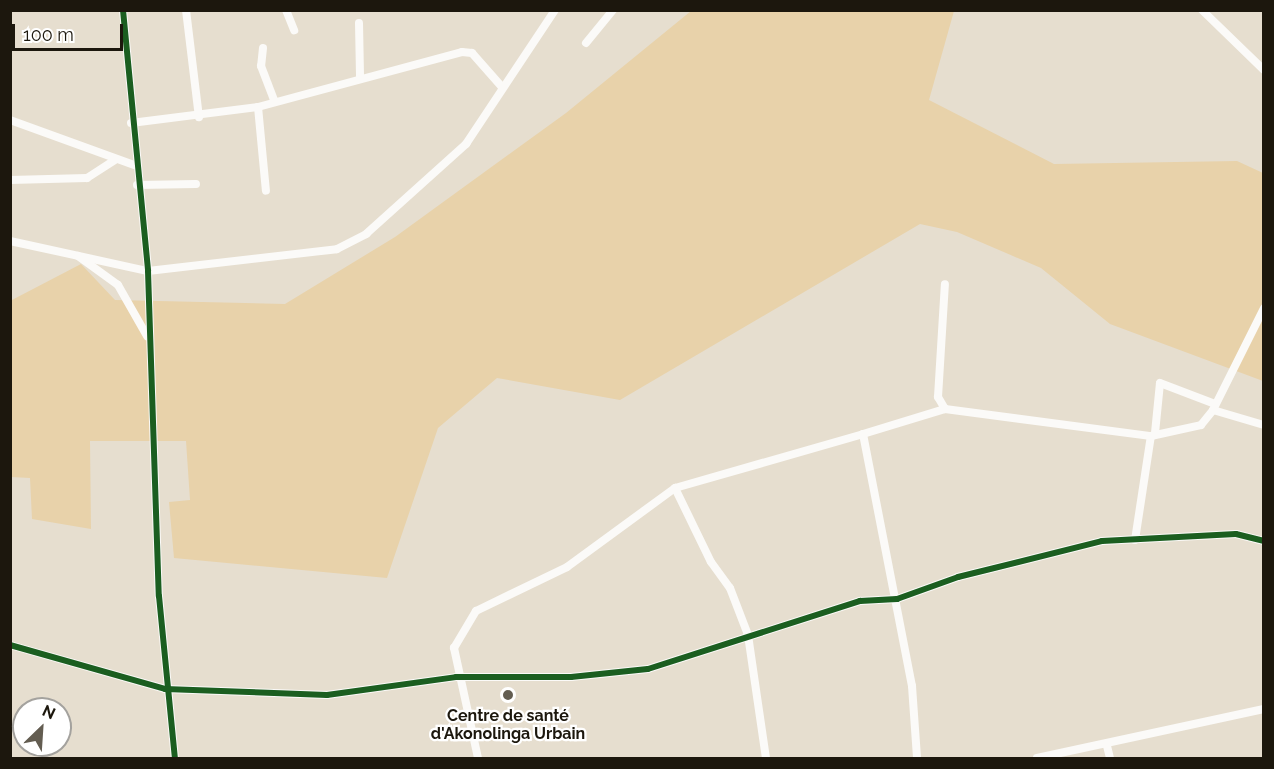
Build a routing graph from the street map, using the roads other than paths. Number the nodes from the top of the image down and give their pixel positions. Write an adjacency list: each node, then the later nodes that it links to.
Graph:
1 (123, 10): 18 (street)
2 (186, 10): 16 (street)
3 (286, 10): 8 (street)
4 (555, 10): 13 (street)
5 (613, 10): 9 (street)
6 (1202, 10): 11 (street)
7 (359, 23): 12 (street)
8 (294, 30)
9 (586, 44)
10 (263, 48): 14 (street)
11 (1263, 70)
12 (360, 77): 13 (street); 14 (street)
13 (502, 87): 27 (street)
14 (274, 100): 15 (street)
15 (258, 108): 16 (street); 24 (street)
16 (199, 117): 18 (street)
17 (10, 120): 19 (street)
18 (131, 123): 20 (street)
19 (115, 160): 20 (street); 21 (street)
20 (134, 165): 23 (street)
21 (10, 180)
22 (196, 184): 23 (street)
23 (137, 185): 27 (street)
24 (266, 191)
25 (10, 241): 26 (street)
26 (78, 256): 27 (street); 30 (street)
27 (148, 272): 30 (street)
28 (945, 284): 32 (street)
29 (1263, 308): 31 (street)
30 (147, 336): 43 (street)
31 (1214, 407): 33 (street); 35 (street); 35 (street)
32 (945, 409): 34 (street); 35 (street)
33 (1263, 425)
34 (864, 434): 36 (street); 39 (street)
35 (1153, 434): 37 (street)
36 (675, 488): 40 (street); 42 (street)
37 (1135, 540): 38 (street); 39 (street)
38 (1263, 541)
39 (897, 599): 40 (street); 49 (street)
40 (748, 635): 42 (street); 48 (street)
41 (10, 645): 43 (street)
42 (456, 678): 43 (street); 47 (street)
43 (165, 689): 46 (street)
44 (1263, 709): 45 (street)
45 (1107, 746): 50 (street); 51 (street)
46 (175, 759)
47 (478, 759)
48 (766, 759)
49 (917, 759)
50 (1037, 759)
51 (1110, 759)

